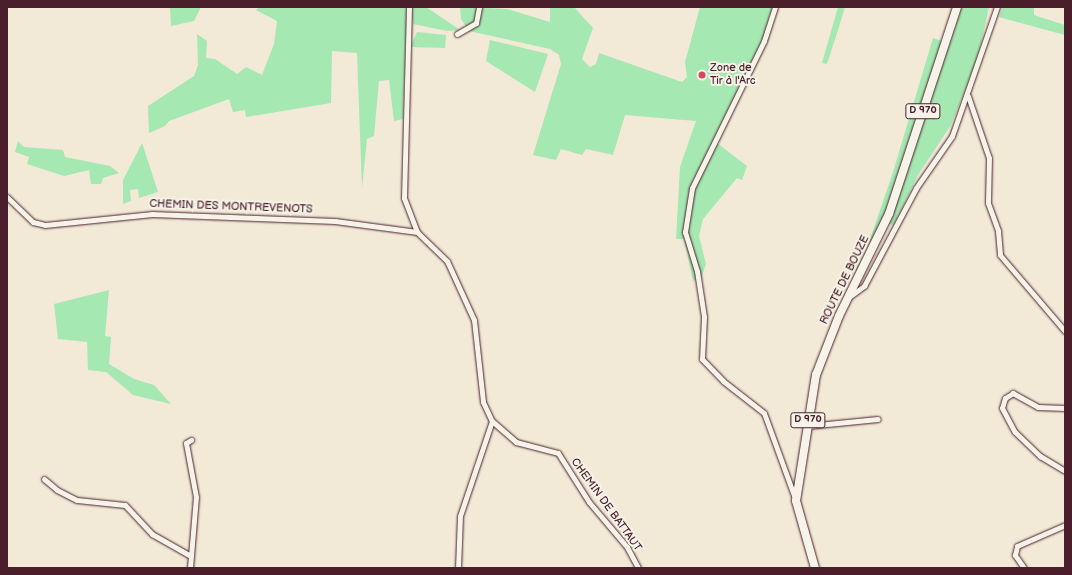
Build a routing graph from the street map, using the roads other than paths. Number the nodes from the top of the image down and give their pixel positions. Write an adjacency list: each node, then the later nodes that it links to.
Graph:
1 (409, 7): 9 (street)
2 (479, 7): 6 (street)
3 (775, 7): 19 (street)
4 (956, 7): 10 (main road, ROUTE DE BOUZE / D 970)
5 (997, 7): 7 (street)
6 (457, 34)
7 (968, 96): 10 (street); 11 (street)
8 (7, 197): 9 (street, CHEMIN DES MONTREVENOTS)
9 (417, 232): 14 (street, CHEMIN DE BATTAUT)
10 (849, 297): 15 (main road, ROUTE DE BOUZE / D 970)
11 (1064, 329)
12 (1065, 408): 17 (street)
13 (878, 419): 15 (street)
14 (492, 421): 23 (street); 24 (street, CHEMIN DE BATTAUT)
15 (807, 426): 19 (main road, ROUTE DE BOUZE / D 970)
16 (190, 440): 21 (street)
17 (1065, 471)
18 (44, 479): 21 (street)
19 (796, 501): 25 (main road, ROUTE DE BOUZE / D 970)
20 (1065, 525): 26 (street)
21 (189, 555): 22 (street)
22 (190, 568)
23 (458, 568)
24 (638, 568)
25 (815, 568)
26 (1024, 568)

